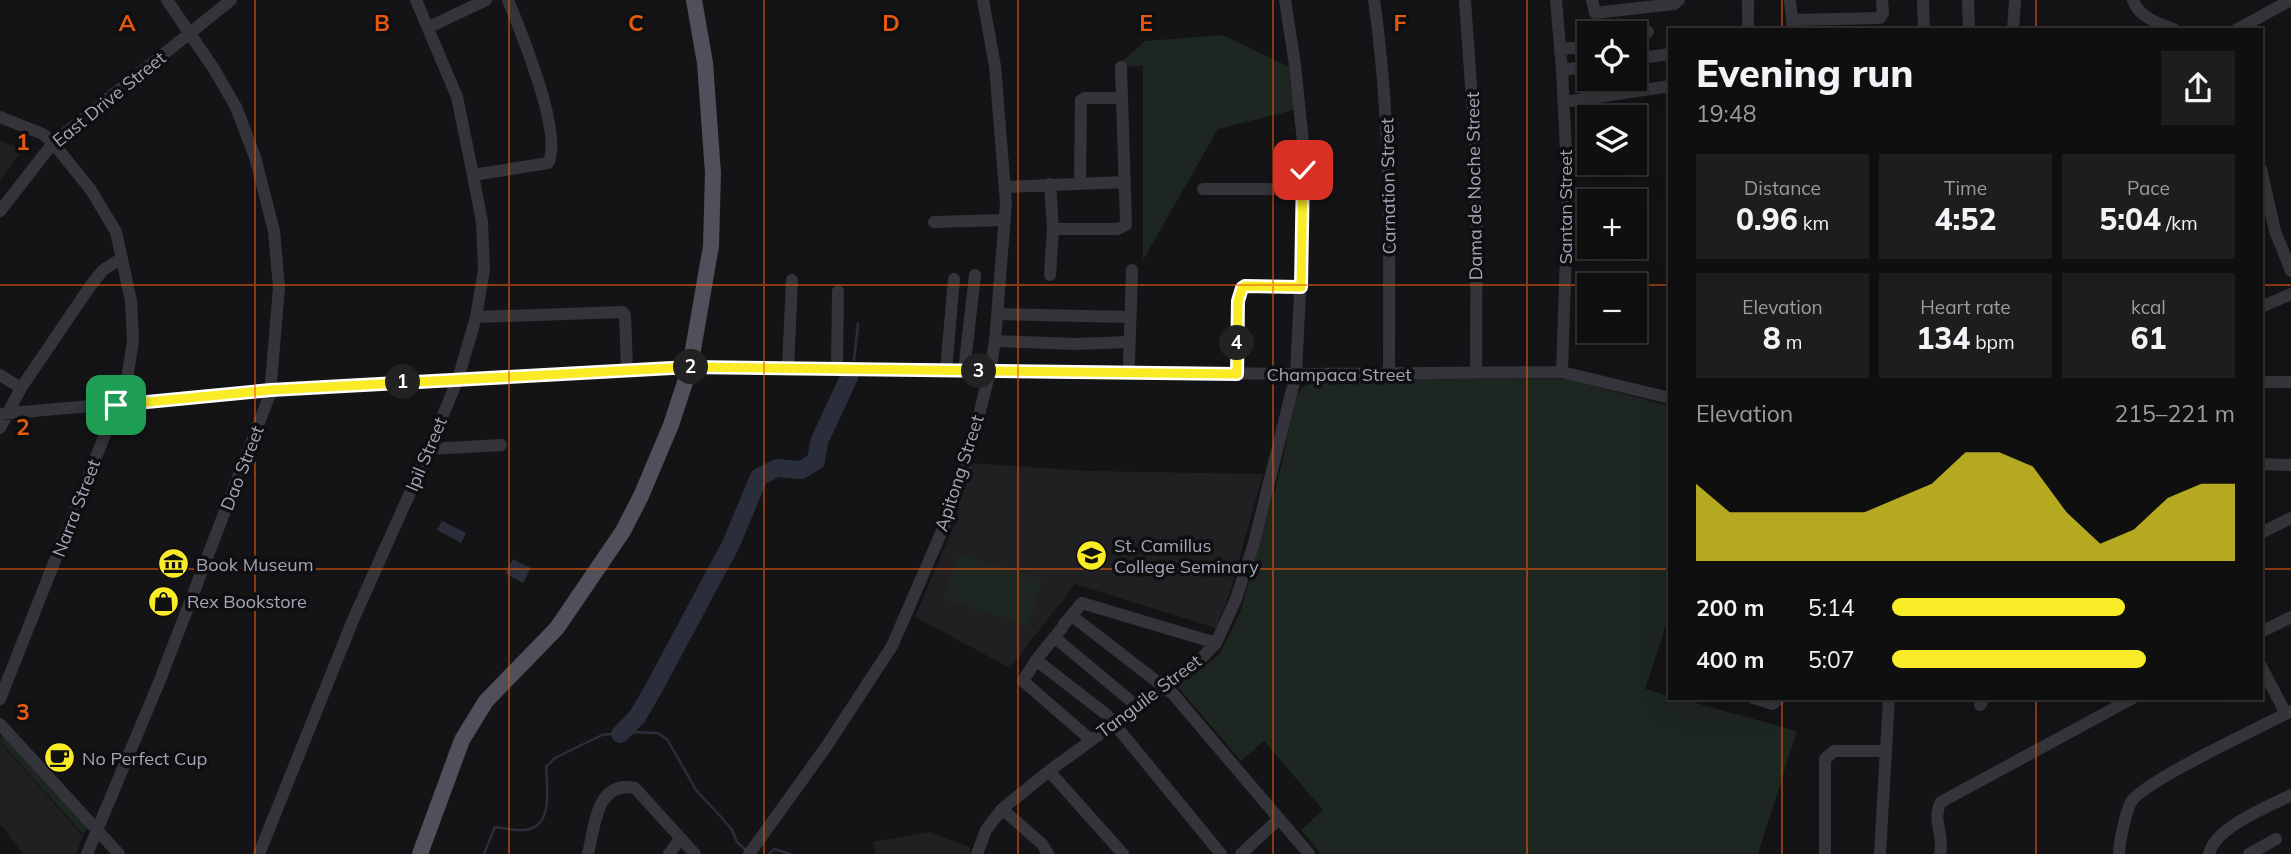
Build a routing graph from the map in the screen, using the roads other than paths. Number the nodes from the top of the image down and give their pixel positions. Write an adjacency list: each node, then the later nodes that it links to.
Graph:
1 (167, 0): 32 (street, Dao Street)
2 (231, 0): 32 (street, East Drive Street)
3 (416, 0): 25 (street, Ipil Street)
4 (486, 0): 25 (street)
5 (508, 0): 45 (street)
6 (694, 0): 76 (main road)
7 (983, 0): 50 (street, Apitong Street)
8 (1285, 0): 52 (street, Tanguile Street)
9 (1374, 0): 87 (street, Carnation Street)
10 (1465, 0): 83 (street, Dama de Noche Street)
11 (1556, 0): 34 (street, Santan Street)
12 (1592, 0): 23 (street)
13 (1679, 0): 22 (street)
14 (1748, 0): 26 (street)
15 (1790, 0): 24 (street)
16 (1882, 0): 24 (street)
17 (1923, 0): 27 (street)
18 (1968, 0): 28 (street)
19 (2015, 0): 29 (street)
20 (2133, 0): 30 (street)
21 (2291, 0): 31 (street)
22 (1647, 3): 23 (street)
23 (1621, 5)
24 (1792, 25)
25 (429, 27): 45 (street, Ipil Street)
26 (1748, 28)
27 (1924, 28)
28 (1969, 28)
29 (2013, 28)
30 (2171, 28)
31 (2240, 28)
32 (190, 32): 44 (street, East Drive Street); 93 (street, Dao Street)
33 (1577, 48): 34 (street)
34 (1560, 49): 39 (street, Santan Street)
35 (1668, 54): 36 (street)
36 (1647, 57)
37 (1121, 67): 41 (street)
38 (1577, 68): 39 (street)
39 (1562, 70): 42 (street, Santan Street)
40 (1668, 86): 42 (street)
41 (1121, 98): 47 (street); 48 (street)
42 (1564, 102): 84 (street, Santan Street)
43 (0, 117): 44 (street, Narra Street)
44 (53, 143): 53 (street, East Drive Street); 59 (street, Narra Street)
45 (473, 175): 71 (street, Ipil Street)
46 (2263, 178): 57 (street)
47 (1080, 182): 48 (street); 49 (street)
48 (1125, 182): 56 (street)
49 (1050, 184): 50 (street); 56 (street)
50 (1006, 187): 54 (street, Apitong Street)
51 (1203, 189): 52 (street)
52 (1303, 189): 66 (street, Tanguile Street)
53 (0, 211)
54 (1005, 220): 55 (street); 70 (street, Apitong Street)
55 (934, 222)
56 (1053, 229): 63 (street)
57 (2275, 231): 58 (street); 61 (street)
58 (2263, 234)
59 (122, 258): 92 (street); 95 (street, Narra Street)
60 (1132, 270): 72 (street)
61 (2291, 271)
62 (975, 275): 81 (street)
63 (1050, 275)
64 (954, 279): 80 (street)
65 (792, 280): 77 (street)
66 (1301, 287): 85 (street); 86 (street, Tanguile Street)
67 (838, 291): 78 (street)
68 (2291, 293): 69 (street)
69 (2263, 306)
70 (998, 314): 72 (street); 73 (street, Apitong Street)
71 (476, 317): 79 (street); 89 (street, Ipil Street)
72 (1129, 317): 74 (street)
73 (995, 341): 74 (street); 82 (street, Apitong Street)
74 (1129, 342): 75 (street)
75 (1129, 363)
76 (690, 367): 77 (street, Champaca Street); 79 (street, Champaca Street); 133 (main road)
77 (788, 367): 78 (street, Champaca Street)
78 (837, 368): 80 (street, Champaca Street)
79 (627, 370): 89 (street, Champaca Street)
80 (946, 370): 81 (street, Champaca Street)
81 (964, 371): 82 (street, Champaca Street)
82 (990, 371): 85 (street, Champaca Street); 129 (street, Apitong Street)
83 (1476, 372): 84 (street, Champaca Street); 87 (street, Champaca Street)
84 (1562, 372): 94 (street, Champaca Street)
85 (1237, 374): 86 (street, Champaca Street)
86 (1296, 374): 87 (street, Champaca Street); 107 (street, Tanguile Street)
87 (1389, 374)
88 (0, 375): 92 (street)
89 (458, 379): 93 (street, Champaca Street); 99 (street, Ipil Street)
90 (2263, 382): 91 (street)
91 (2291, 382)
92 (21, 388): 96 (street)
93 (271, 390): 95 (street, Champaca Street); 126 (street, Dao Street)
94 (1668, 398)
95 (116, 405): 96 (street, Champaca Street); 111 (street, Narra Street)
96 (3, 413): 97 (street)
97 (0, 428)
98 (501, 445): 99 (street)
99 (429, 449): 132 (street, Ipil Street)
100 (2263, 464): 101 (street)
101 (2291, 465)
102 (2291, 518): 103 (street)
103 (2263, 532)
104 (2291, 617): 106 (street)
105 (1063, 626): 107 (street); 108 (street); 110 (street); 116 (street)
106 (2263, 631)
107 (1216, 643): 110 (street, Tanguile Street)
108 (1036, 660): 118 (street); 120 (street)
109 (2263, 669): 117 (street)
110 (1165, 687): 116 (street, Tanguile Street); 125 (street)
111 (0, 699)
112 (1760, 700): 113 (street)
113 (1778, 700)
114 (1889, 700): 121 (street)
115 (2129, 700): 145 (street)
116 (1135, 704): 118 (street, Tanguile Street)
117 (2288, 713): 146 (street)
118 (1114, 723): 120 (street, Tanguile Street); 140 (street)
119 (0, 724): 126 (street)
120 (1091, 740): 122 (street, Tanguile Street)
121 (1886, 751): 143 (street); 144 (street)
122 (1049, 771): 124 (street, Tanguile Street); 139 (street)
123 (2291, 794): 147 (street)
124 (1002, 809): 137 (street, Tanguile Street); 138 (street)
125 (1279, 819): 141 (street); 142 (street)
126 (97, 830): 130 (street, Dao Street); 131 (street)
127 (680, 839): 134 (street); 135 (street); 136 (street)
128 (2276, 839): 148 (street)
129 (750, 852)
130 (88, 854)
131 (119, 854)
132 (259, 854)
133 (420, 854)
134 (588, 854)
135 (669, 854)
136 (695, 854)
137 (977, 854)
138 (1048, 854)
139 (1123, 854)
140 (1221, 854)
141 (1241, 854)
142 (1309, 854)
143 (1825, 854)
144 (1880, 854)
145 (1940, 854)
146 (2119, 854)
147 (2209, 854)
148 (2249, 854)

